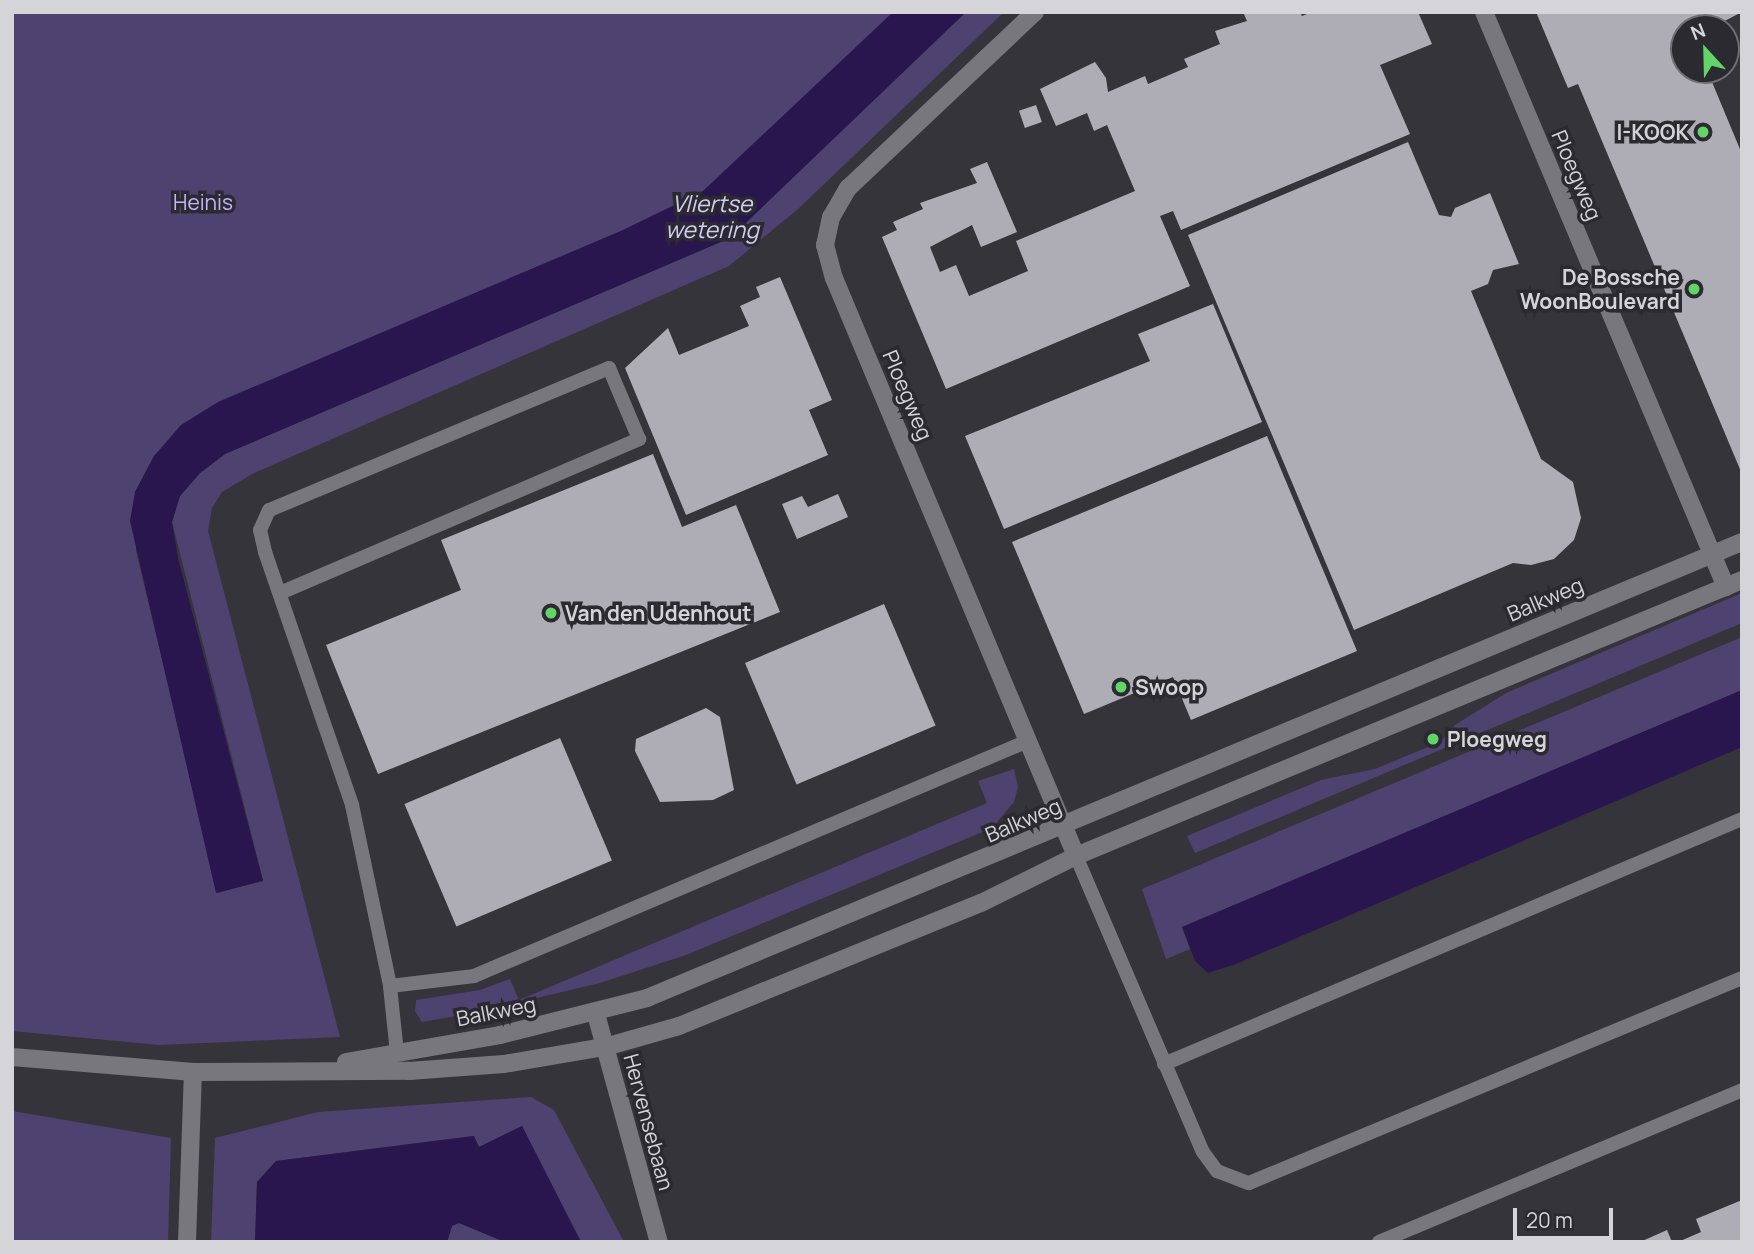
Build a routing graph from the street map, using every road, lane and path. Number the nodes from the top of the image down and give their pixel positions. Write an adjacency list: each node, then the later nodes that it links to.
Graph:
1 (1035, 12): 7 (street, Ploegweg)
2 (1483, 12): 4 (street, Ploegweg)
3 (1742, 542): 4 (street, Balkweg)
4 (1712, 554): 5 (street, Ploegweg); 9 (street, Balkweg)
5 (1734, 584): 10 (street, Balkweg)
6 (280, 593): 6 (lane); 12 (lane)
7 (1028, 741): 9 (street, Ploegweg); 12 (lane)
8 (1742, 819): 17 (lane)
9 (1065, 828): 10 (street, Ploegweg); 13 (street, Balkweg)
10 (1076, 856): 14 (street, Balkweg); 17 (lane)
11 (1742, 978): 17 (lane)
12 (390, 986): 15 (lane)
13 (596, 1014): 14 (street, Hervensebaan); 15 (street, Balkweg)
14 (605, 1048): 18 (street, Balkweg); 22 (street, Hervensebaan)
15 (397, 1053): 18 (street, Balkweg)
16 (12, 1057): 19 (street, Balkweg)
17 (1164, 1063)
18 (300, 1069): 19 (street, Balkweg)
19 (193, 1072): 21 (street)
20 (1742, 1090): 23 (lane)
21 (187, 1242)
22 (659, 1242)
23 (1379, 1242)

